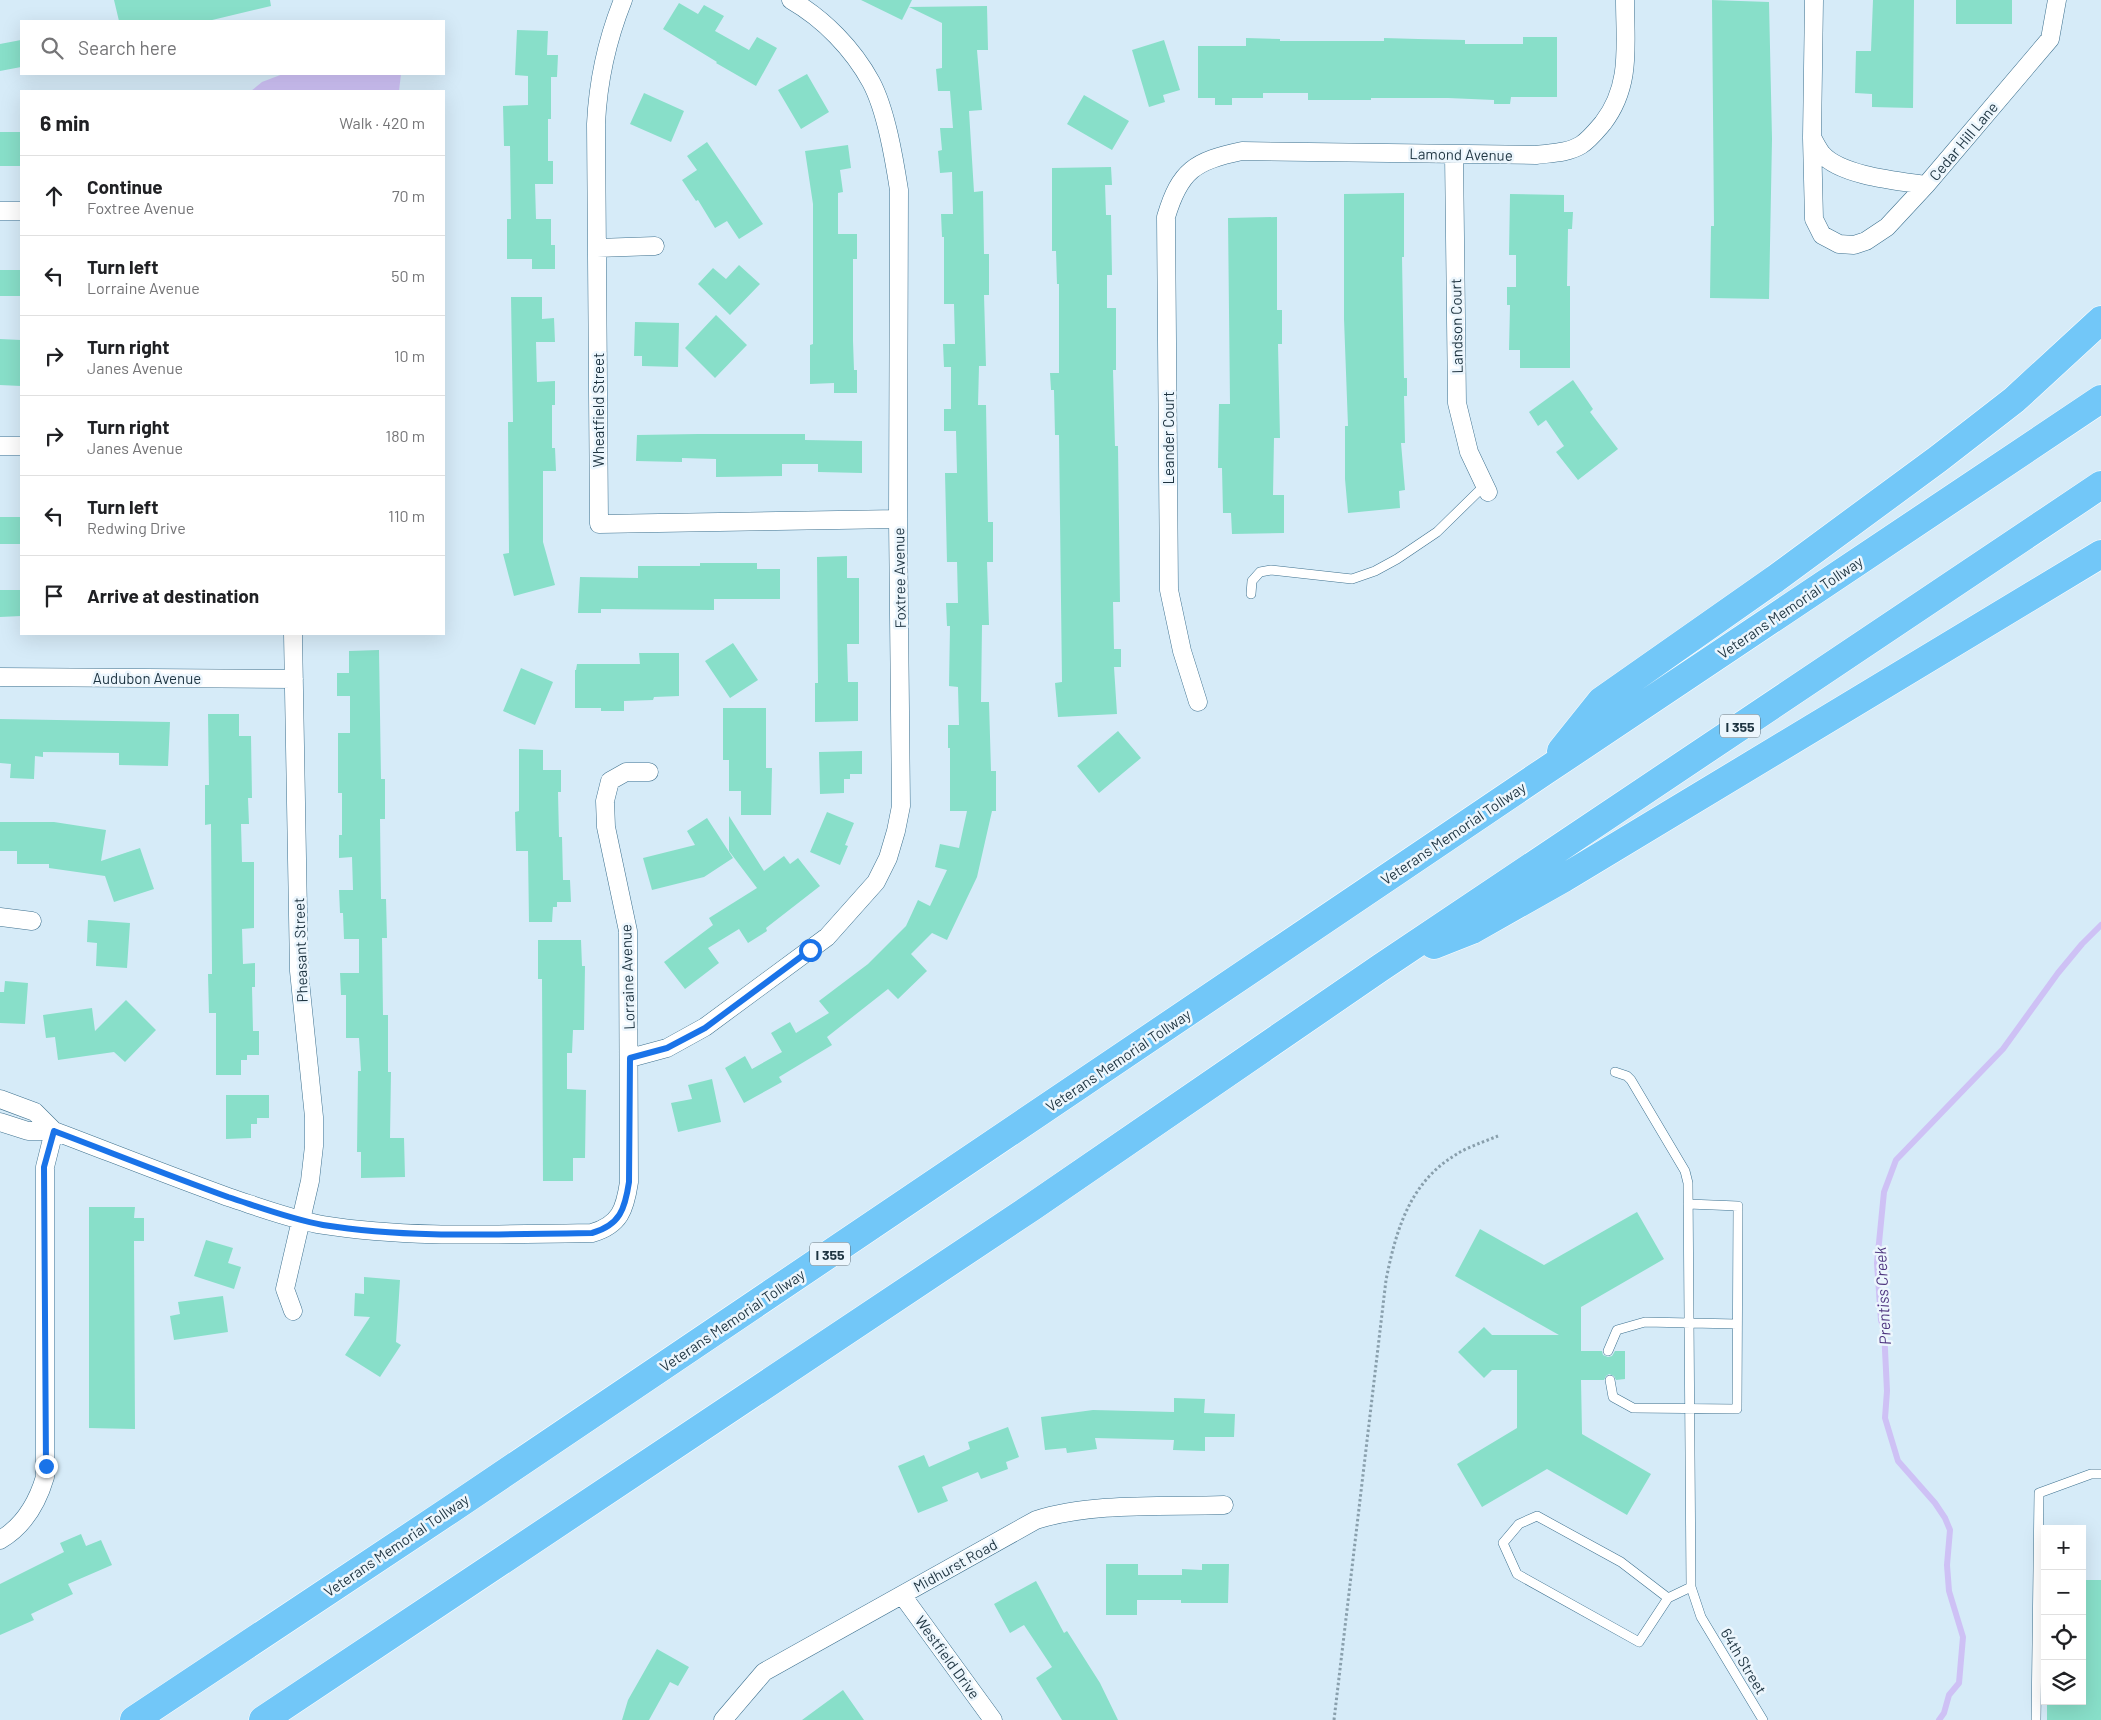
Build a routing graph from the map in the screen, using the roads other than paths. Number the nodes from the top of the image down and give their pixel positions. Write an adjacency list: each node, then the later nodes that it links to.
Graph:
1 (623, 0): 13 (street, Wheatfield Street)
2 (791, 0): 20 (street, Foxtree Avenue)
3 (1624, 0): 7 (street, Lamond Avenue)
4 (1814, 0): 6 (street)
5 (2057, 0): 9 (street, Cedar Hill Lane)
6 (1812, 137): 9 (street, Cedar Hill Lane); 9 (street)
7 (1454, 154): 8 (street, Lamond Avenue); 19 (street, Landson Court)
8 (1186, 174): 26 (street, Leander Court)
9 (1926, 185)
10 (0, 211): 11 (street)
11 (20, 211)
12 (655, 246): 13 (street)
13 (597, 248): 20 (street, Wheatfield Street)
14 (2101, 320): 27 (highway)
15 (2101, 399): 27 (highway, Veterans Memorial Tollway / I 355)
16 (0, 446): 17 (street)
17 (20, 446)
18 (2101, 485): 31 (highway, I 355)
19 (1486, 488): 22 (lane)
20 (898, 520): 32 (street, Foxtree Avenue)
21 (2101, 554): 31 (highway)
22 (1251, 594)
23 (293, 635): 25 (street, Pheasant Street)
24 (0, 677): 25 (street, Audubon Avenue)
25 (294, 679): 38 (street, Pheasant Street)
26 (1198, 702)
27 (1545, 771): 51 (highway, Veterans Memorial Tollway / I 355)
28 (648, 772): 32 (street, Lorraine Avenue)
29 (0, 917): 30 (street)
30 (32, 922)
31 (1380, 968): 52 (highway, I 355)
32 (630, 1058): 38 (street, Lorraine Avenue)
33 (1615, 1072): 37 (lane, 64th Street)
34 (0, 1099): 36 (street)
35 (0, 1122): 36 (street)
36 (54, 1131): 38 (street); 47 (street)
37 (1688, 1204): 40 (lane, 64th Street); 41 (lane)
38 (301, 1220): 39 (street, Pheasant Street)
39 (293, 1311)
40 (1689, 1324): 41 (lane); 42 (lane); 44 (lane, 64th Street)
41 (1737, 1324): 44 (lane)
42 (1608, 1351)
43 (1610, 1380): 44 (lane)
44 (1690, 1408): 48 (lane, 64th Street)
45 (2101, 1474): 56 (lane)
46 (1224, 1505): 49 (street, Midhurst Road)
47 (0, 1540)
48 (1691, 1587): 50 (lane); 55 (lane, 64th Street)
49 (902, 1595): 53 (street, Midhurst Road); 54 (street, Westfield Drive)
50 (1668, 1598): 50 (lane)
51 (134, 1720)
52 (263, 1720)
53 (723, 1720)
54 (993, 1720)
55 (1763, 1720)
56 (2036, 1720)

